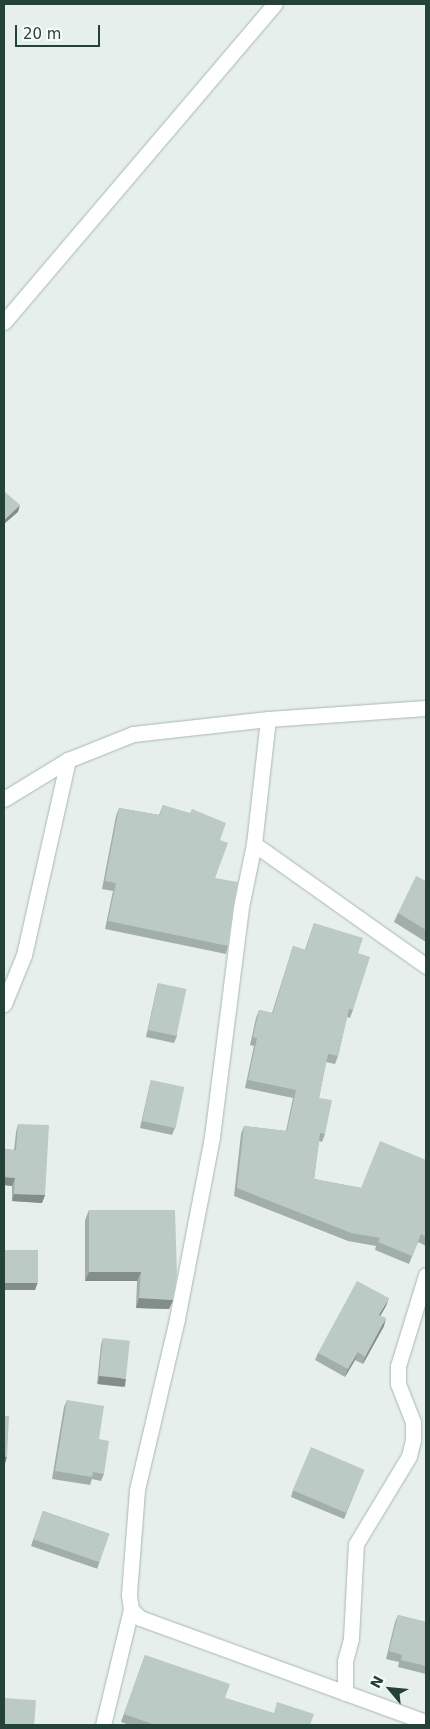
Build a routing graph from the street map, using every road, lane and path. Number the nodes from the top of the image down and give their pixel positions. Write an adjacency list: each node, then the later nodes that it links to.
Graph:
1 (275, 4): 2 (street)
2 (4, 322)
3 (426, 708): 4 (street)
4 (268, 719): 5 (street); 7 (street)
5 (68, 760): 6 (street); 9 (street)
6 (4, 799)
7 (254, 844): 8 (street); 11 (street)
8 (426, 966)
9 (4, 1004)
10 (426, 1275): 12 (street)
11 (132, 1609): 12 (street); 14 (street)
12 (345, 1693): 13 (street)
13 (426, 1722)
14 (103, 1725)

